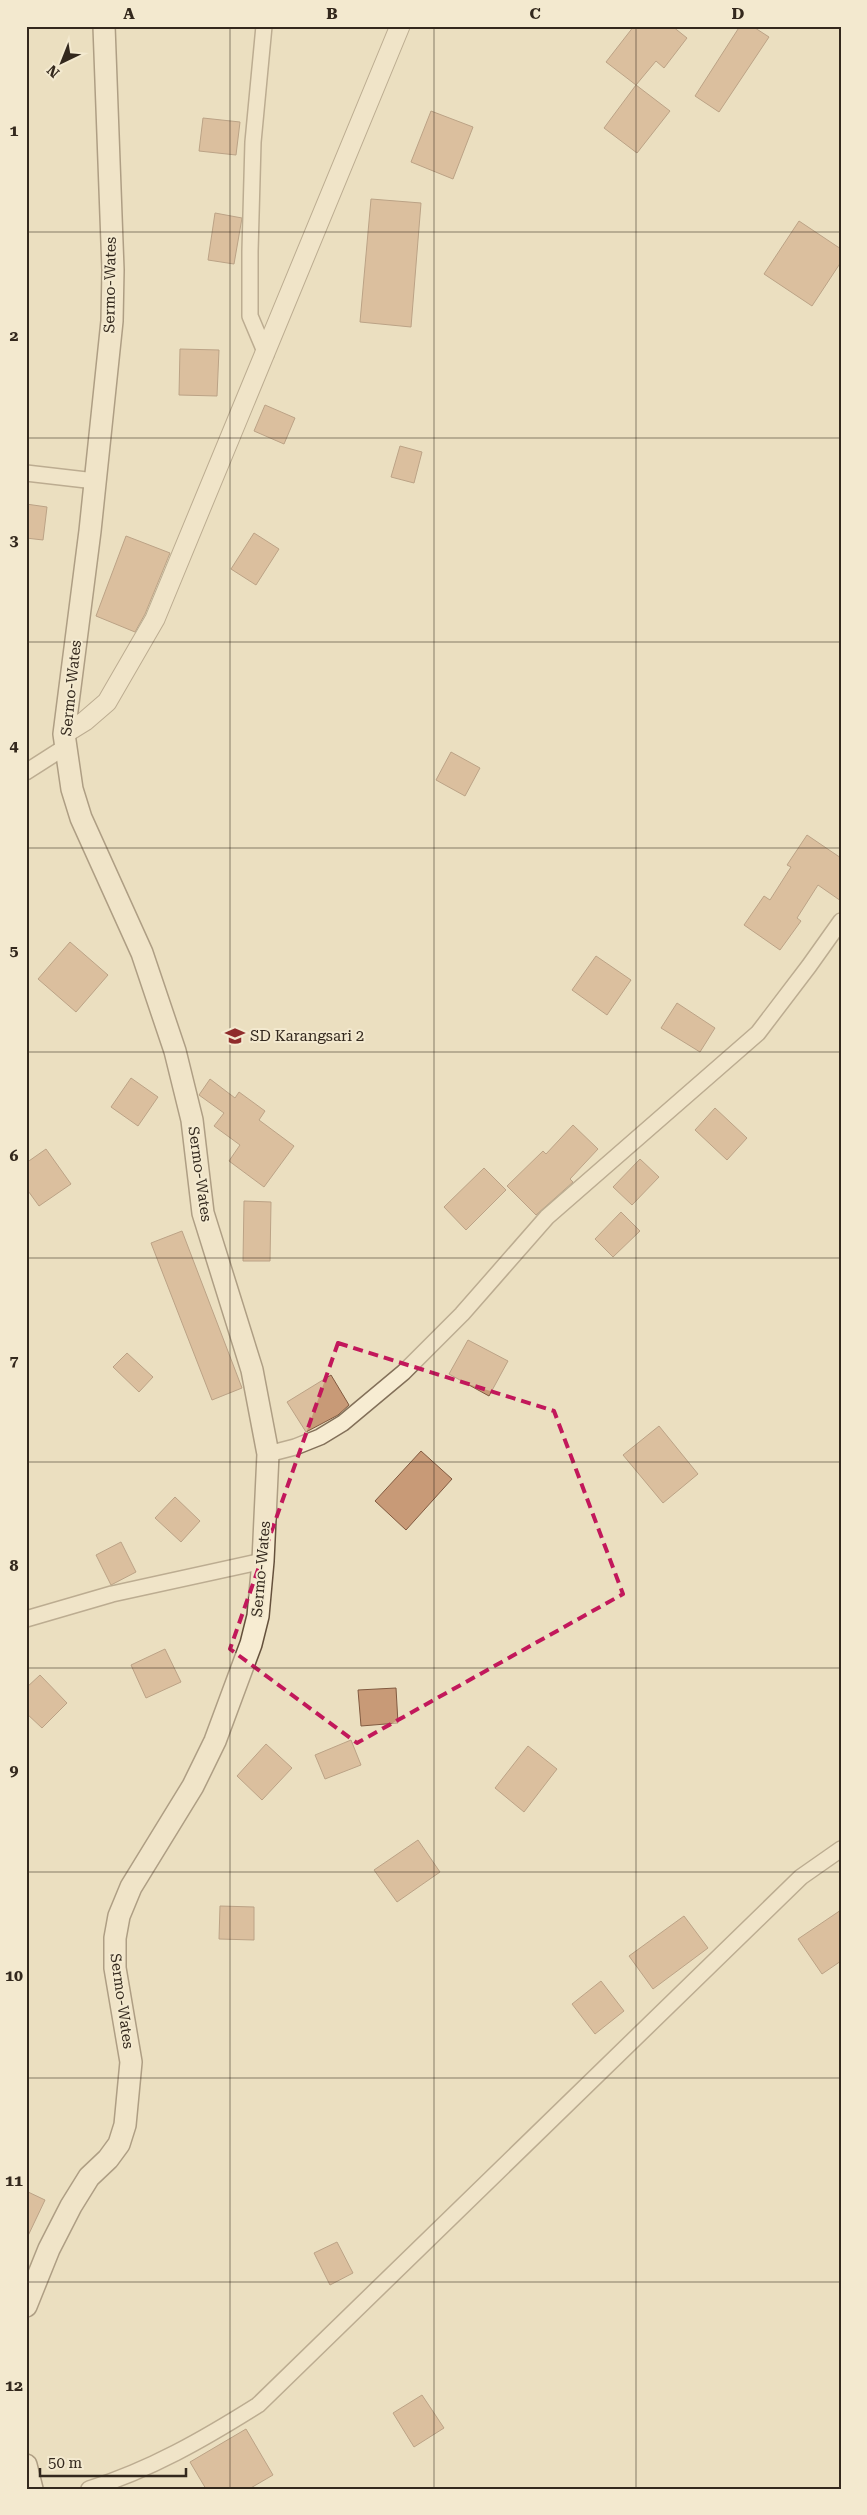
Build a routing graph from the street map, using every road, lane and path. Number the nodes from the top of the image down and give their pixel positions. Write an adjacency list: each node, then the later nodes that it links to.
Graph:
1 (104, 26): 6 (main road, Sermo-Wates)
2 (264, 26): 4 (street)
3 (400, 26): 4 (street)
4 (266, 354): 7 (street)
5 (26, 473): 6 (street)
6 (95, 481): 7 (main road, Sermo-Wates)
7 (65, 740): 8 (street); 10 (main road, Sermo-Wates)
8 (26, 772)
9 (841, 920): 10 (street)
10 (268, 1454): 11 (main road, Sermo-Wates)
11 (263, 1562): 12 (street); 14 (main road, Sermo-Wates)
12 (26, 1619)
13 (841, 1849): 17 (street)
14 (26, 2306)
15 (26, 2465): 16 (main road)
16 (32, 2489)
17 (89, 2489)

